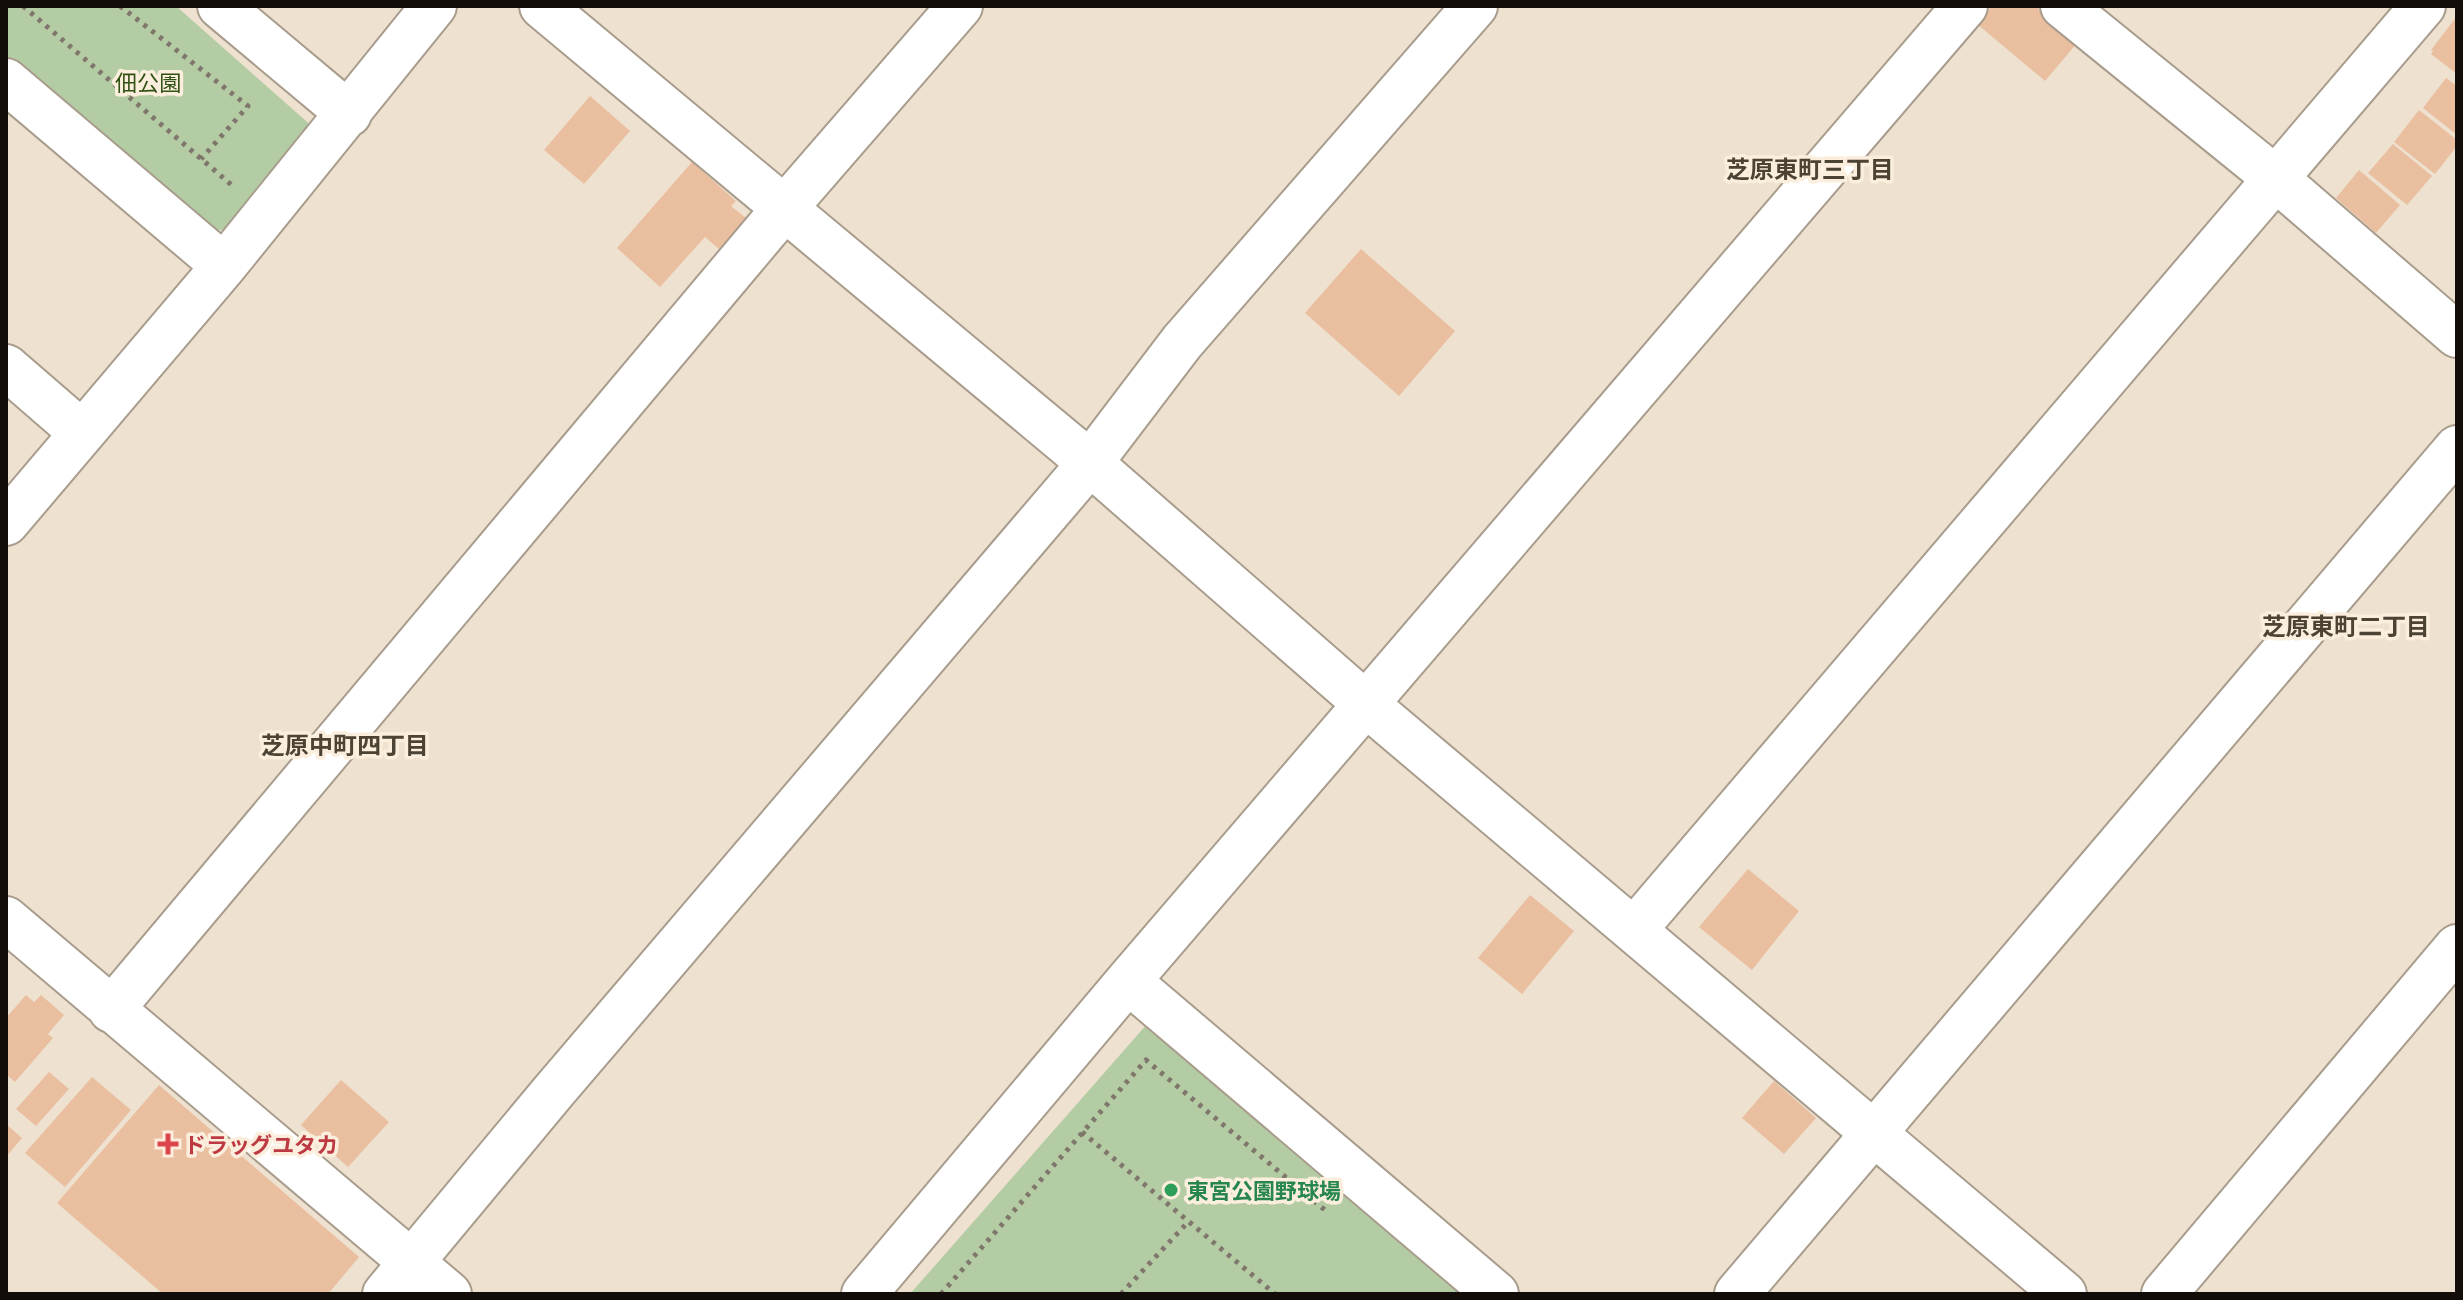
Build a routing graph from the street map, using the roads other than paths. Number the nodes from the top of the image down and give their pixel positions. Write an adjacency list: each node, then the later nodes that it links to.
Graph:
1 (220, 6): 10 (street)
2 (434, 6): 10 (street)
3 (542, 6): 12 (street)
4 (960, 6): 12 (street)
5 (1475, 6): 18 (street)
6 (1965, 6): 20 (street)
7 (2063, 6): 11 (street)
8 (2423, 6): 11 (street)
9 (6, 81): 13 (street)
10 (349, 114): 13 (street)
11 (2275, 178): 14 (street); 22 (street)
12 (783, 210): 18 (street); 25 (street)
13 (224, 266): 16 (street)
14 (2457, 335)
15 (6, 367): 16 (street)
16 (81, 432): 19 (street)
17 (2457, 448): 26 (street)
18 (1090, 463): 20 (street); 27 (street)
19 (6, 523)
20 (1367, 705): 22 (street); 24 (street)
21 (6, 919): 25 (street)
22 (1634, 930): 26 (street)
23 (2457, 947): 33 (street)
24 (1128, 981): 29 (street); 30 (street)
25 (111, 1010): 27 (street)
26 (1874, 1133): 31 (street); 32 (street)
27 (398, 1278): 28 (street)
28 (449, 1294)
29 (864, 1294)
30 (1496, 1294)
31 (1737, 1294)
32 (2064, 1294)
33 (2164, 1294)

